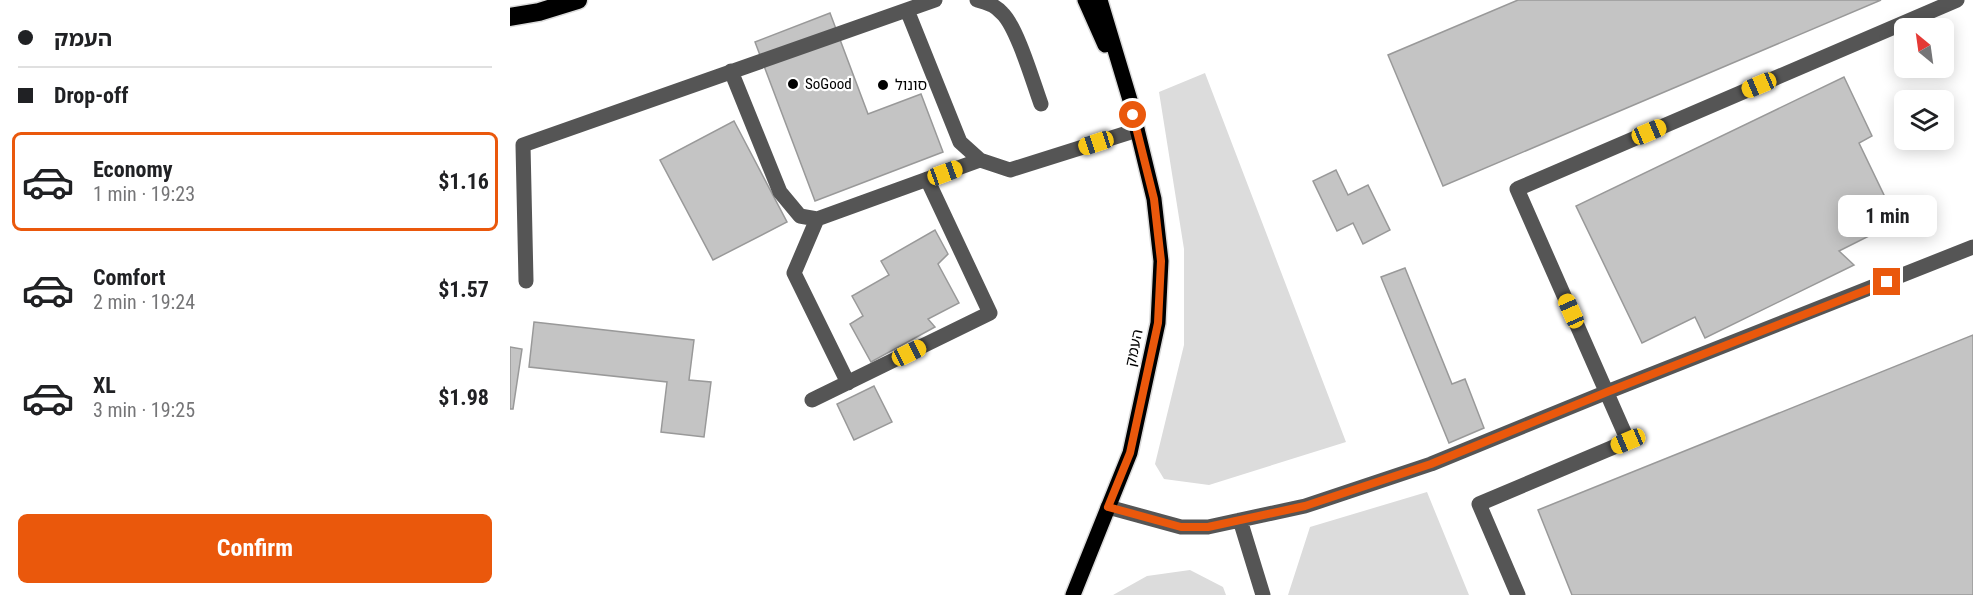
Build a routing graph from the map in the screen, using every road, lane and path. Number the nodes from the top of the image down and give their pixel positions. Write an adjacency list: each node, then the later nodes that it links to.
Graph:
1 (578, 0): 8 (highway)
2 (935, 0): 7 (street)
3 (977, 0): 11 (street)
4 (1085, 0): 10 (main road, העמק)
5 (1100, 0): 10 (main road, העמק)
6 (1957, 0): 19 (street)
7 (906, 10): 9 (street); 13 (street)
8 (510, 17)
9 (731, 71): 15 (street); 17 (street)
10 (1130, 100): 12 (main road, העמק)
11 (1041, 104)
12 (1137, 130): 13 (street); 21 (main road, העמק)
13 (980, 160): 14 (street)
14 (927, 179): 15 (street); 18 (street)
15 (817, 219): 18 (street)
16 (1973, 248): 19 (street)
17 (526, 281)
18 (848, 383): 20 (street)
19 (1607, 392): 22 (street); 25 (street)
20 (812, 400)
21 (1108, 507): 22 (street); 23 (main road, העמק)
22 (1240, 520): 24 (street)
23 (1073, 595)
24 (1263, 595)
25 (1518, 595)

